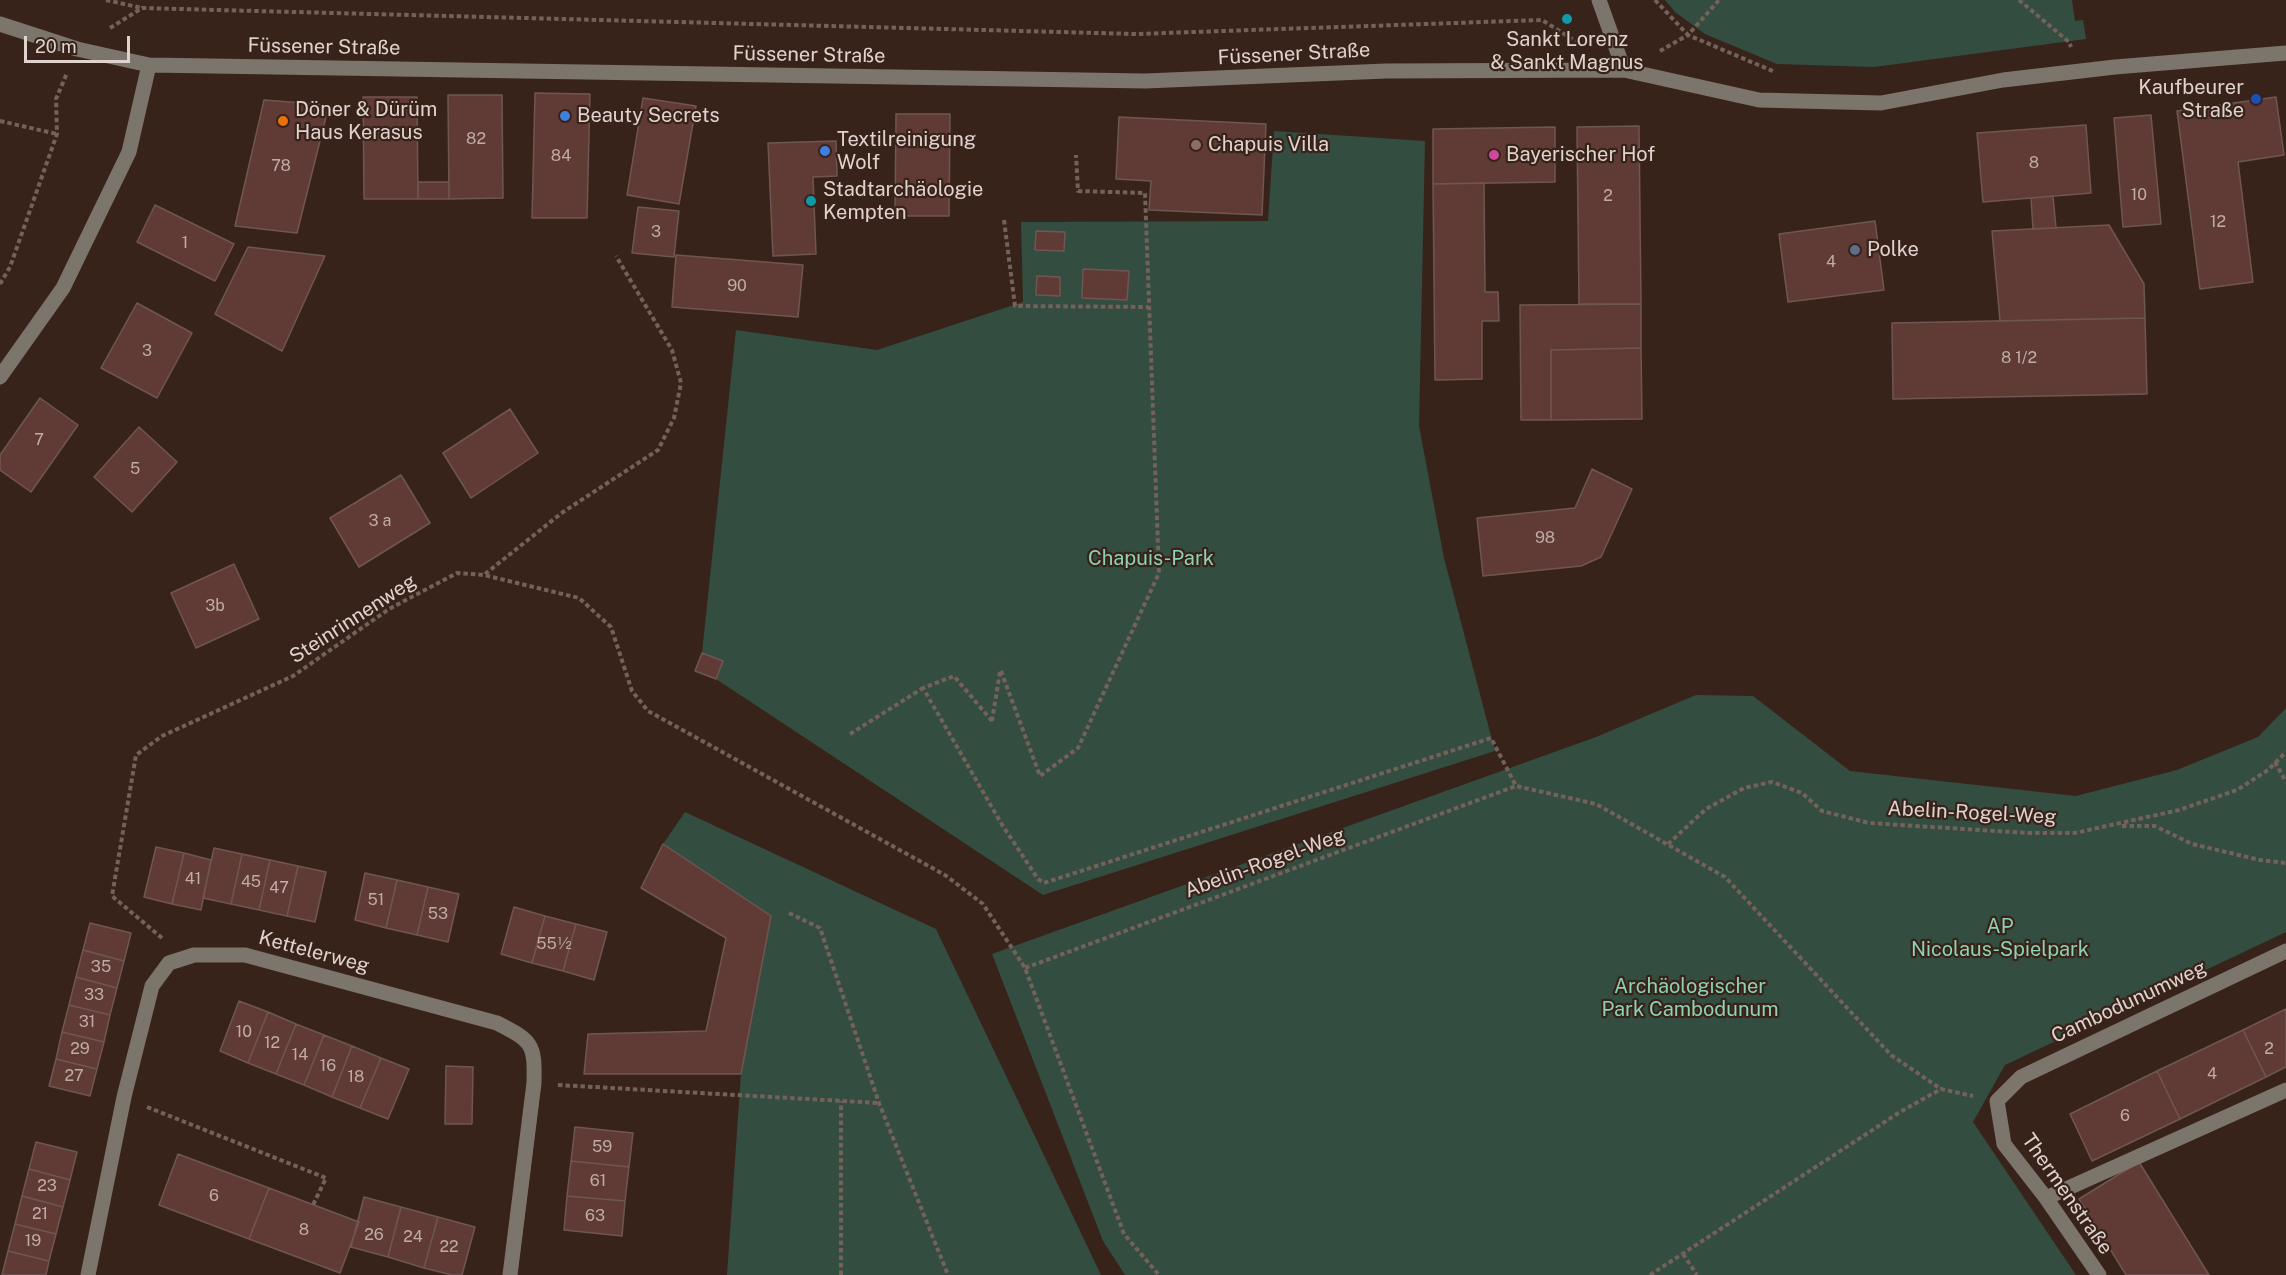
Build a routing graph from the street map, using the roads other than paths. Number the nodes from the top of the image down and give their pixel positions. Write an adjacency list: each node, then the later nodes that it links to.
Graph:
1 (1599, 0): 5 (street)
2 (0, 24): 4 (street, Füssener Straße)
3 (2286, 52): 5 (street)
4 (149, 65): 5 (street, Füssener Straße); 6 (street)
5 (1624, 70)
6 (0, 377)
7 (2286, 951): 9 (street, Cambodunumweg)
8 (2286, 1089): 10 (street)
9 (1997, 1101): 10 (street, Thermenstraße)
10 (2046, 1198): 13 (street, Thermenstraße)
11 (88, 1275): 12 (street, Kettelerweg)
12 (510, 1275)
13 (2099, 1275)

